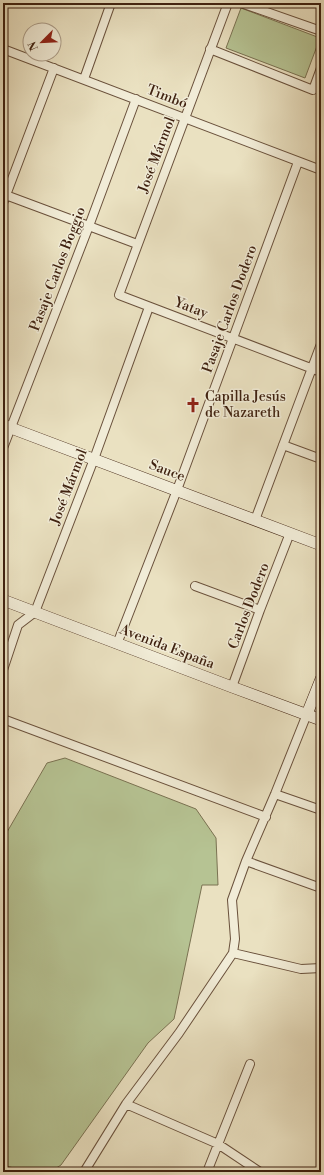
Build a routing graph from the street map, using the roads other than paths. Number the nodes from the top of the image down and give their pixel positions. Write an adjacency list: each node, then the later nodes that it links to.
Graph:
1 (228, 3): 6 (street, José Mármol)
2 (241, 3): 4 (street)
3 (108, 4): 9 (street)
4 (321, 31)
5 (3, 48): 7 (street, Timbó)
6 (210, 48): 8 (street); 11 (street, José Mármol)
7 (54, 68): 9 (street, Timbó); 14 (street)
8 (321, 68)
9 (84, 80): 10 (street, Timbó)
10 (136, 99): 11 (street, Timbó); 15 (street, Pasaje Carlos Boggio)
11 (185, 118): 12 (street, Timbó); 16 (street, José Mármol)
12 (298, 162): 13 (street, Timbó); 19 (street, Pasaje Carlos Dodero)
13 (320, 168)
14 (4, 197): 15 (street)
15 (89, 226): 16 (street); 23 (street, Pasaje Carlos Boggio)
16 (137, 244): 17 (street, José Mármol)
17 (119, 295): 18 (street, Yatay)
18 (149, 307): 19 (street, Yatay); 26 (street, José Mármol)
19 (232, 338): 21 (street, Yatay); 28 (street, Pasaje Carlos Dodero)
20 (321, 344): 21 (street)
21 (312, 369): 22 (street, Yatay); 24 (street)
22 (321, 372)
23 (7, 426): 25 (street, Pasaje Carlos Boggio); 26 (main road, Sauce)
24 (283, 445): 27 (street); 29 (street)
25 (3, 448)
26 (94, 459): 28 (main road, Sauce); 35 (street, José Mármol)
27 (321, 459)
28 (177, 490): 29 (main road, Sauce); 36 (street, Pasaje Carlos Dodero)
29 (255, 520): 30 (main road, Sauce)
30 (290, 533): 31 (main road, Sauce); 34 (street, Carlos Dodero)
31 (321, 545)
32 (195, 586): 34 (street)
33 (3, 600): 35 (main road, Avenida España)
34 (260, 610): 39 (street, Carlos Dodero)
35 (35, 612): 36 (main road, Avenida España); 37 (street)
36 (117, 644): 39 (main road, Avenida España)
37 (3, 670)
38 (321, 679): 40 (main road)
39 (232, 687): 40 (main road, Avenida España)
40 (307, 714): 42 (main road, Avenida España); 43 (street)
41 (3, 719): 45 (street)
42 (321, 720)
43 (275, 794): 44 (street); 45 (street)
44 (321, 810)
45 (266, 817): 46 (street)
46 (246, 861): 47 (street); 48 (street)
47 (321, 888)
48 (233, 954): 49 (street); 51 (street)
49 (321, 968)
50 (250, 1064): 52 (street)
51 (126, 1104): 52 (street); 53 (street)
52 (218, 1144): 54 (street); 55 (street)
53 (84, 1172)
54 (207, 1172)
55 (260, 1172)

